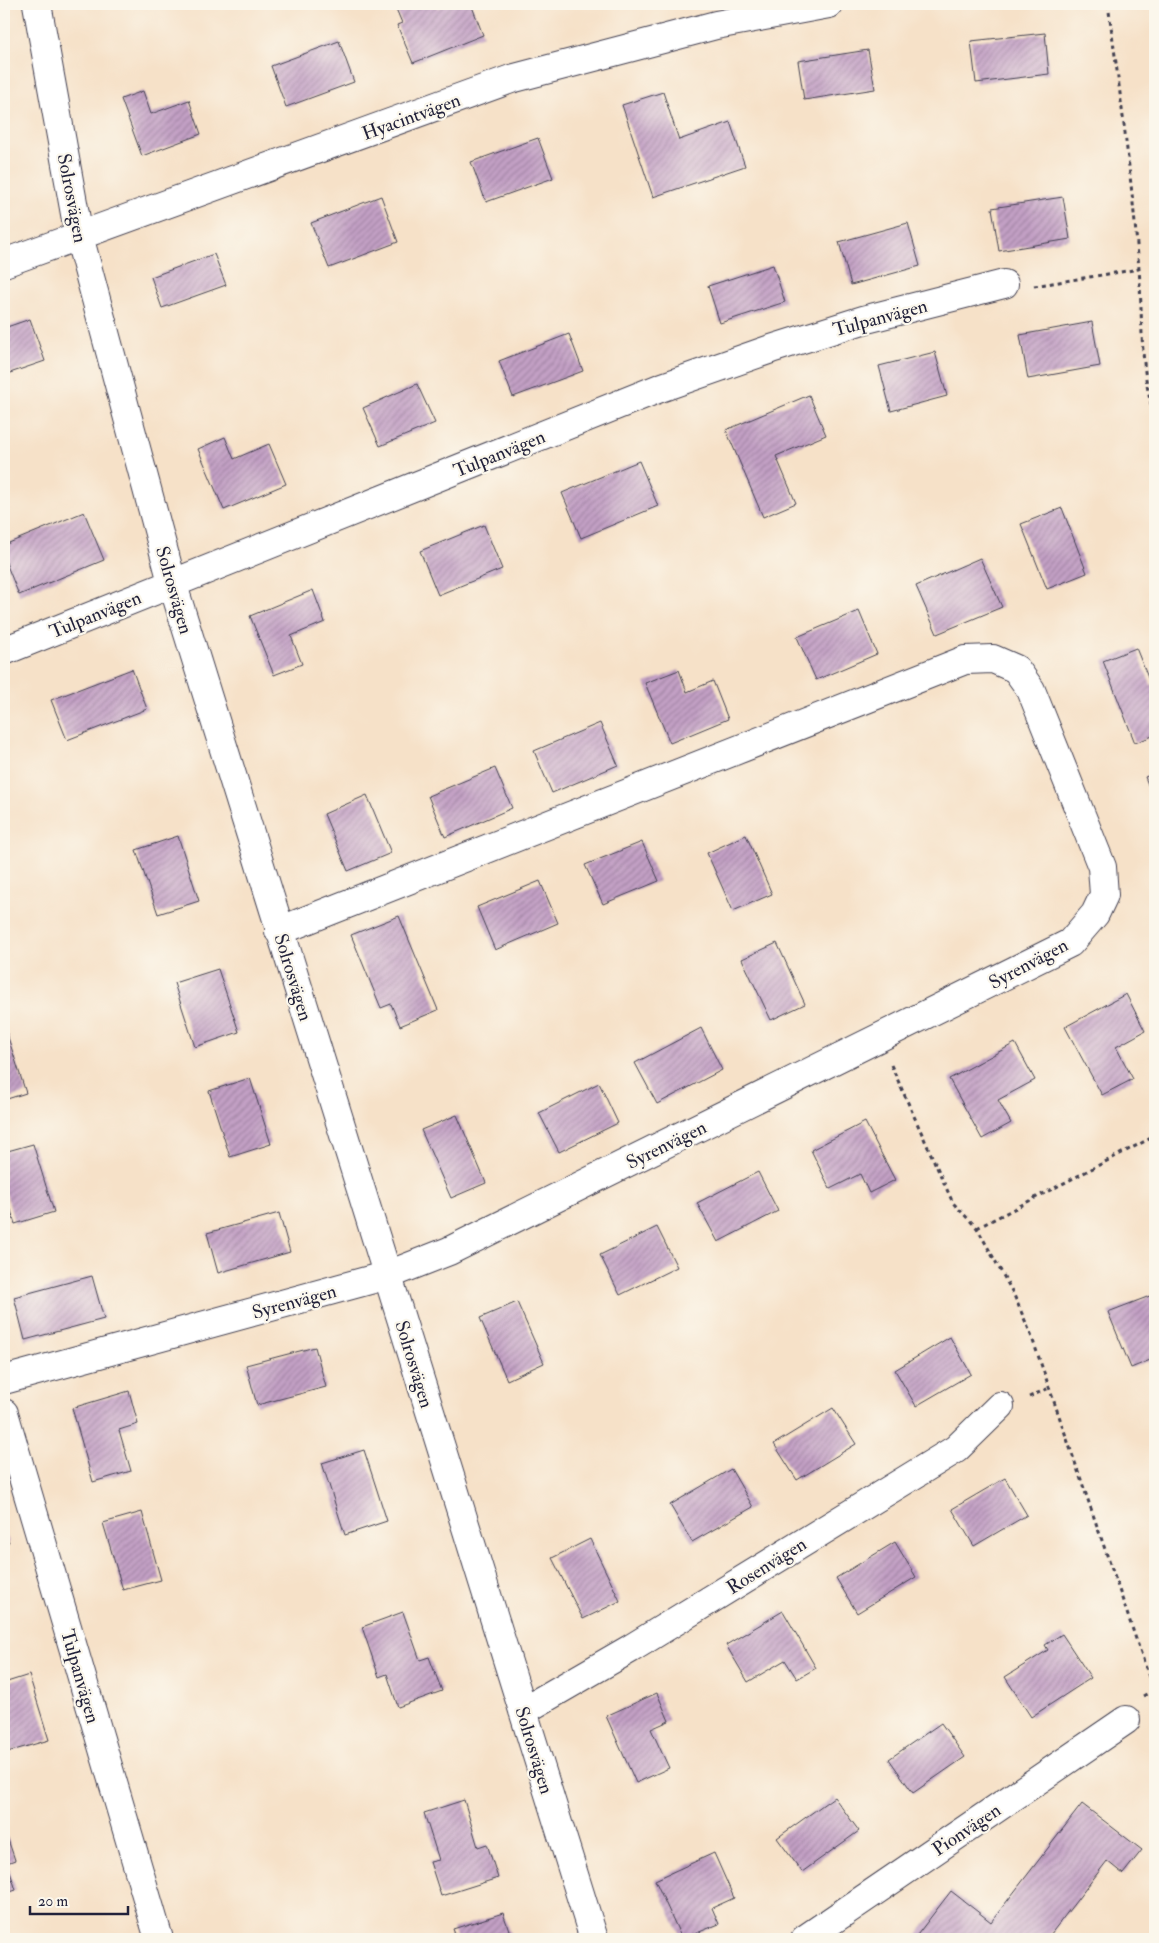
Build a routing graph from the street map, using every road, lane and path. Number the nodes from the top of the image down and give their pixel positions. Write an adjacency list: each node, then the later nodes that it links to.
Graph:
1 (37, 4): 4 (street, Solrosvägen)
2 (829, 4): 4 (street, Hyacintvägen)
3 (1108, 4): 6 (path)
4 (79, 236): 5 (street, Hyacintvägen); 9 (street, Solrosvägen)
5 (4, 263)
6 (1139, 269): 7 (path); 8 (path)
7 (1004, 284): 9 (street, Tulpanvägen)
8 (1155, 417)
9 (172, 582): 10 (street, Tulpanvägen); 11 (street, Solrosvägen)
10 (4, 651)
11 (279, 931): 12 (street, Syrenvägen); 15 (street, Solrosvägen)
12 (879, 1039): 14 (path); 15 (street, Syrenvägen)
13 (1155, 1136): 14 (path)
14 (977, 1228): 19 (path)
15 (388, 1275): 16 (street, Syrenvägen); 20 (street, Solrosvägen)
16 (4, 1380)
17 (1000, 1406): 20 (street, Rosenvägen)
18 (4, 1412): 22 (street, Tulpanvägen)
19 (1155, 1694)
20 (523, 1711): 23 (street, Solrosvägen)
21 (1126, 1720): 24 (street, Pionvägen)
22 (159, 1939)
23 (594, 1939)
24 (806, 1939)

